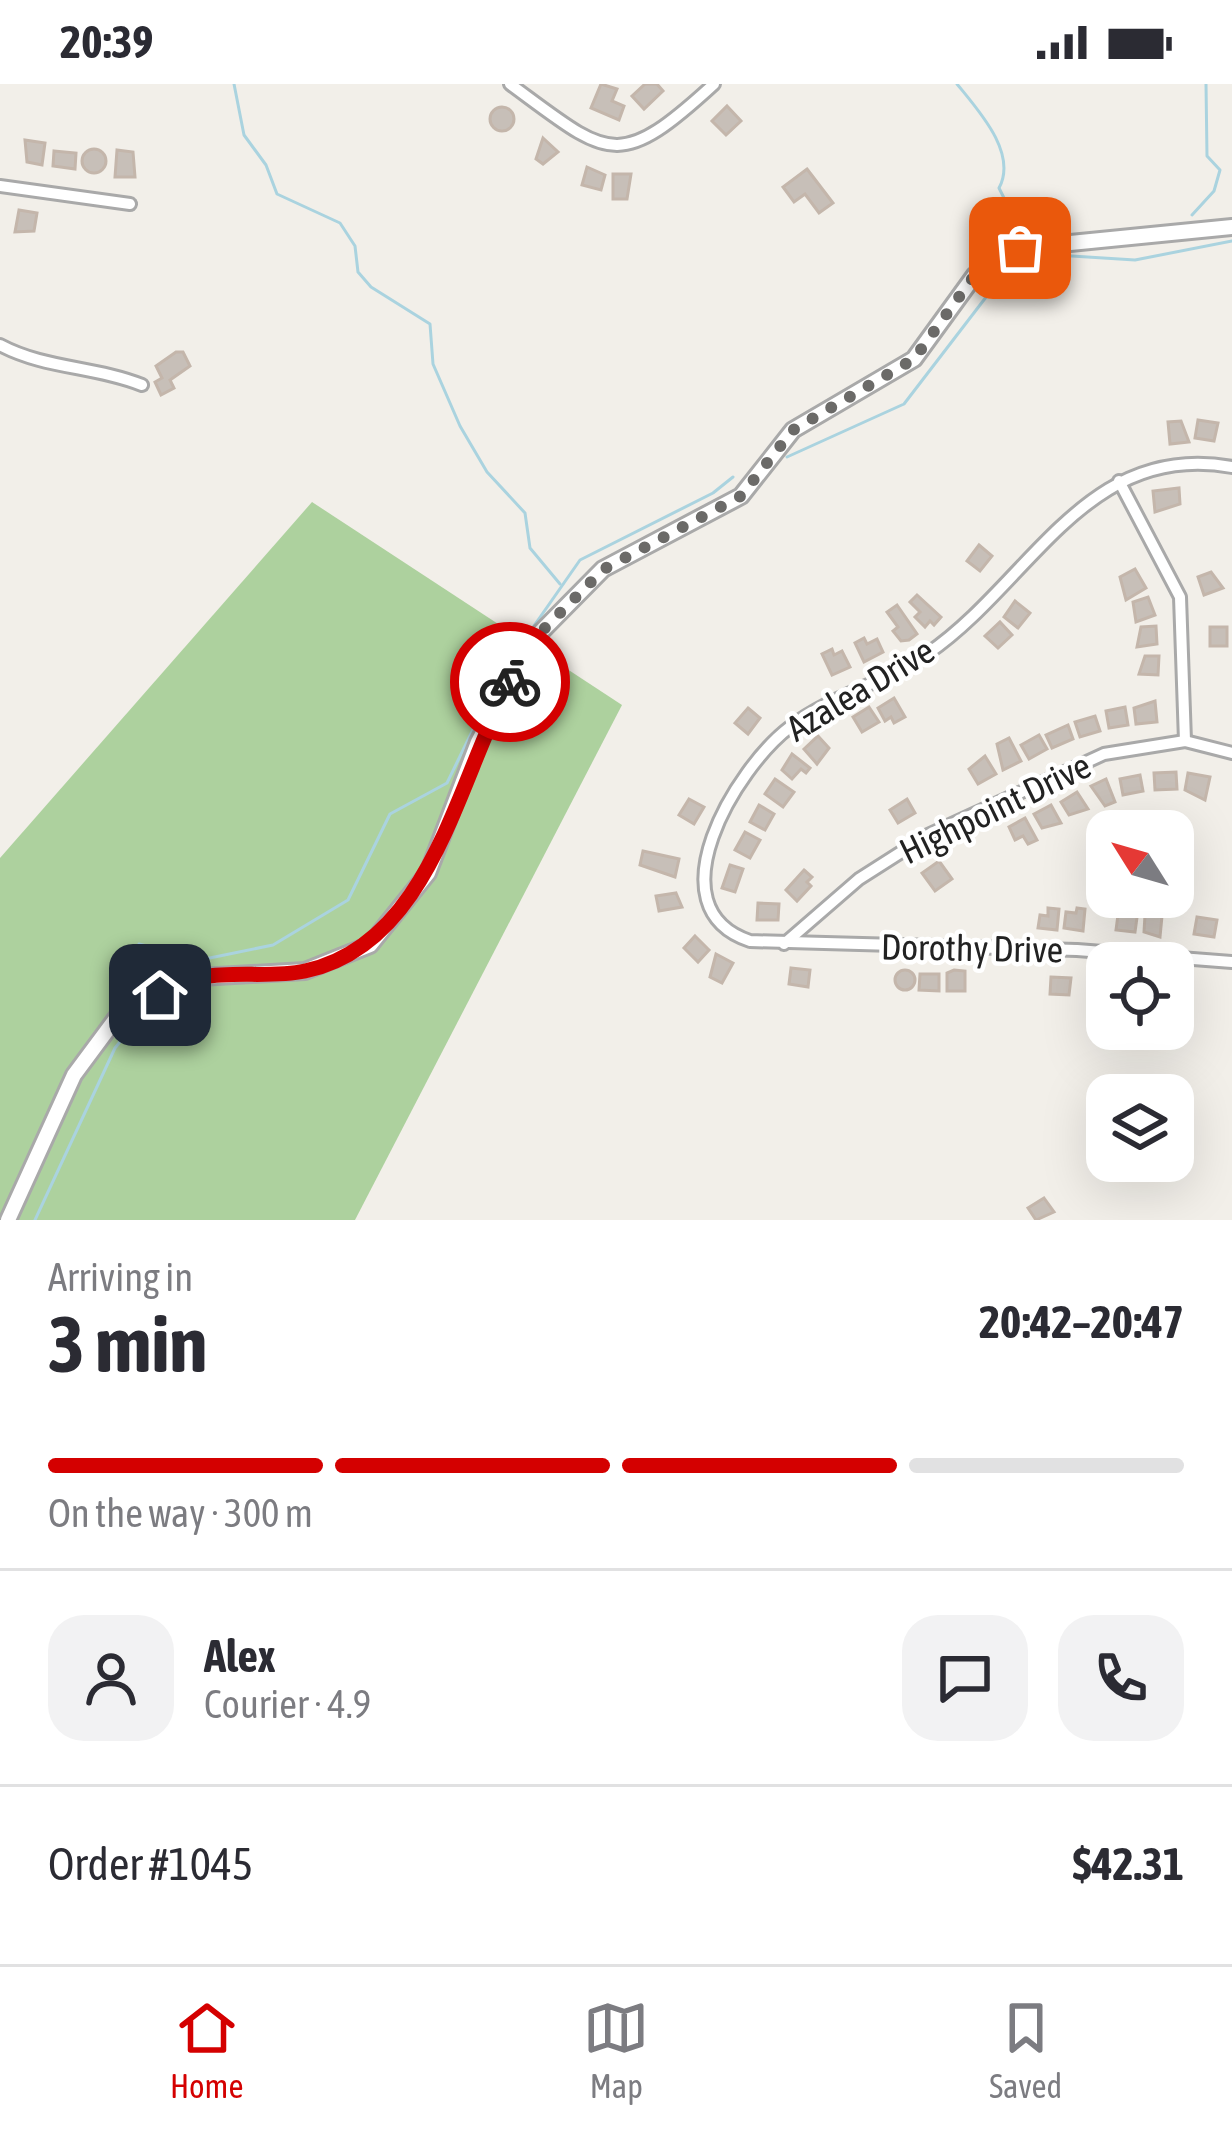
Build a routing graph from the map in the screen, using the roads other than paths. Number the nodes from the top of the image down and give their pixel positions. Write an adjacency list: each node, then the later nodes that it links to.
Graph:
1 (510, 84): 2 (street)
2 (714, 84)
3 (0, 186): 4 (street)
4 (130, 204)
5 (1232, 227): 14 (street)
6 (0, 345): 7 (street)
7 (142, 385)
8 (1232, 467): 9 (street, Azalea Drive)
9 (1119, 481): 10 (street); 12 (street, Azalea Drive)
10 (1186, 741): 11 (street, Highpoint Drive); 12 (street, Highpoint Drive)
11 (1232, 753)
12 (784, 944): 13 (street, Dorothy Drive)
13 (1232, 962)
14 (8, 1220)

